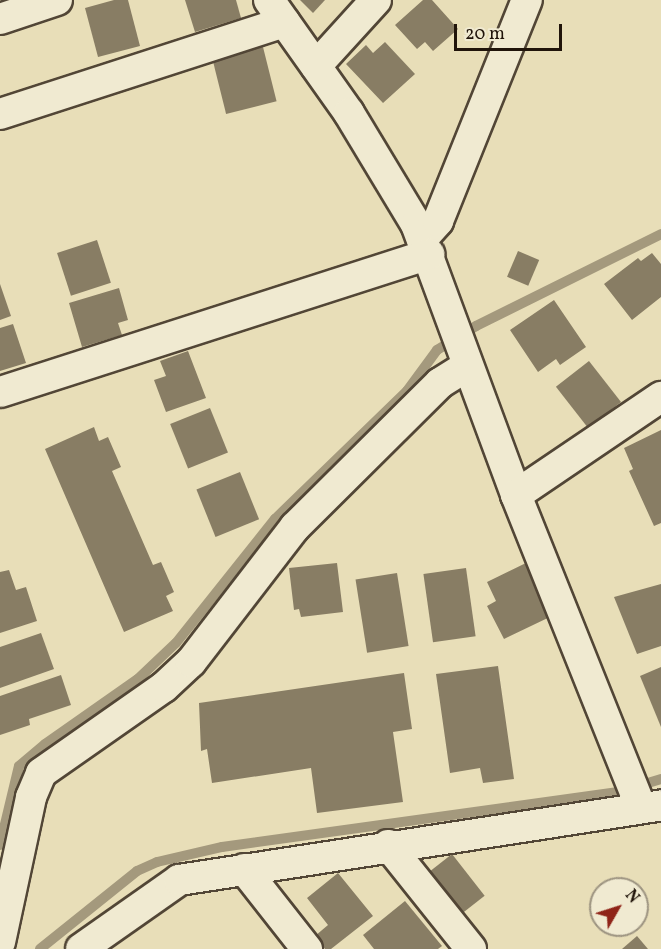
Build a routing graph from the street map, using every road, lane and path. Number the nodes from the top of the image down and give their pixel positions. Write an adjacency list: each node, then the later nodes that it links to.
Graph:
1 (57, 0): 5 (street)
2 (376, 0): 6 (street)
3 (527, 0): 8 (street)
4 (277, 11): 6 (street); 7 (street)
5 (0, 20)
6 (316, 66): 8 (street)
7 (0, 114)
8 (426, 246): 9 (street); 10 (street)
9 (460, 347): 12 (street); 16 (street)
10 (0, 392)
11 (661, 398): 12 (street)
12 (516, 495): 13 (street)
13 (642, 797): 14 (street)
14 (388, 845): 15 (street); 19 (street)
15 (244, 869): 17 (street); 18 (street)
16 (2, 927)
17 (81, 949)
18 (308, 949)
19 (471, 949)

